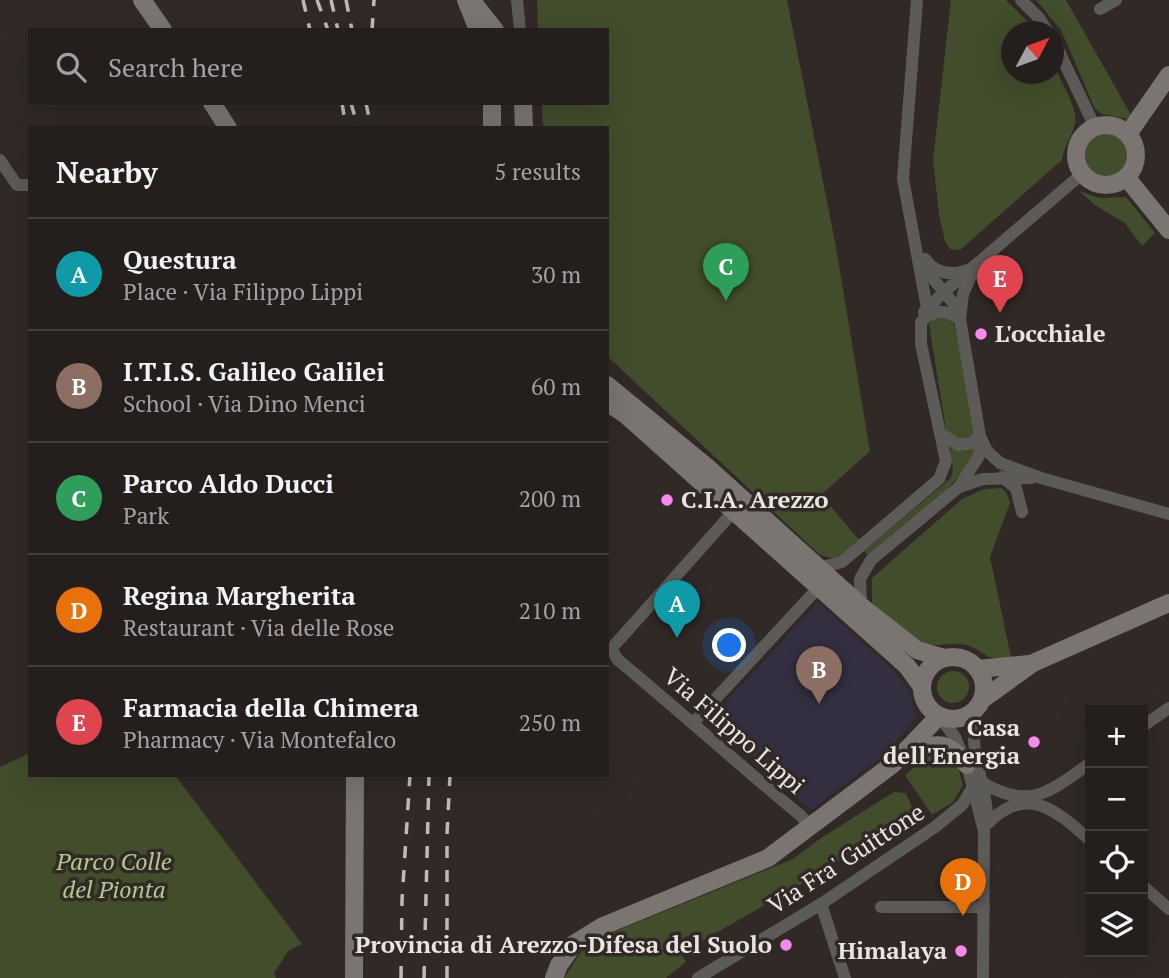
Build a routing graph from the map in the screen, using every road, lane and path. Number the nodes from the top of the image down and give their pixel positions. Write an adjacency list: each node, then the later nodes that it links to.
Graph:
1 (142, 0): 9 (main road)
2 (468, 0): 10 (main road); 11 (main road)
3 (517, 0): 12 (street)
4 (917, 0): 28 (street)
5 (1021, 0): 8 (street)
6 (1116, 0): 7 (street)
7 (1100, 9)
8 (1041, 21)
9 (162, 28)
10 (477, 28)
11 (493, 28)
12 (520, 28)
13 (1064, 62): 21 (street)
14 (1169, 75): 22 (main road)
15 (213, 105): 18 (main road)
16 (492, 105): 19 (main road)
17 (523, 105): 20 (main road)
18 (226, 126)
19 (492, 126)
20 (524, 126)
21 (1095, 127): 22 (main road); 24 (main road)
22 (1128, 134): 25 (main road)
23 (0, 160): 26 (street)
24 (1083, 173): 25 (main road); 29 (street)
25 (1126, 177): 27 (main road)
26 (28, 186)
27 (1168, 227)
28 (918, 256): 29 (street); 30 (street); 31 (street)
29 (978, 265): 30 (street); 32 (street)
30 (943, 293): 31 (street); 32 (street)
31 (927, 307): 33 (street)
32 (960, 319): 33 (street); 37 (street)
33 (921, 322): 36 (street)
34 (609, 387): 44 (main road)
35 (609, 403): 41 (main road)
36 (940, 433): 37 (street); 44 (street)
37 (980, 436): 39 (street); 40 (street)
38 (1002, 477): 39 (street); 40 (street); 42 (street)
39 (1041, 478): 43 (street)
40 (959, 487): 47 (street)
41 (733, 512): 45 (main road); 55 (street, Via Filippo Lippi)
42 (1022, 512)
43 (1169, 514)
44 (819, 568): 47 (main road)
45 (818, 588): 51 (main road); 55 (street)
46 (1169, 603): 49 (main road)
47 (861, 606): 48 (main road)
48 (944, 657): 50 (main road); 51 (main road)
49 (1033, 663): 50 (main road); 52 (main road)
50 (978, 669): 52 (main road)
51 (922, 687): 54 (main road)
52 (979, 704): 54 (main road); 62 (street)
53 (1169, 708): 56 (street)
54 (939, 716): 57 (main road); 58 (street)
55 (694, 722): 65 (street, Via Filippo Lippi)
56 (1148, 723)
57 (893, 764): 58 (main road); 65 (main road)
58 (968, 765): 62 (street)
59 (1085, 767): 61 (street)
60 (355, 777): 72 (main road)
61 (1065, 781): 62 (street); 63 (street)
62 (977, 789): 64 (street); 64 (street); 68 (street, Via Fra' Guittone)
63 (1061, 814): 64 (street); 66 (street)
64 (989, 820): 70 (street)
65 (811, 827): 73 (main road)
66 (1085, 835)
67 (1148, 890): 71 (street)
68 (821, 904): 74 (street, Via Fra' Guittone); 75 (street)
69 (881, 907): 70 (street)
70 (984, 907): 76 (street)
71 (1169, 909)
72 (354, 978)
73 (554, 978)
74 (698, 978)
75 (845, 978)
76 (983, 978)

